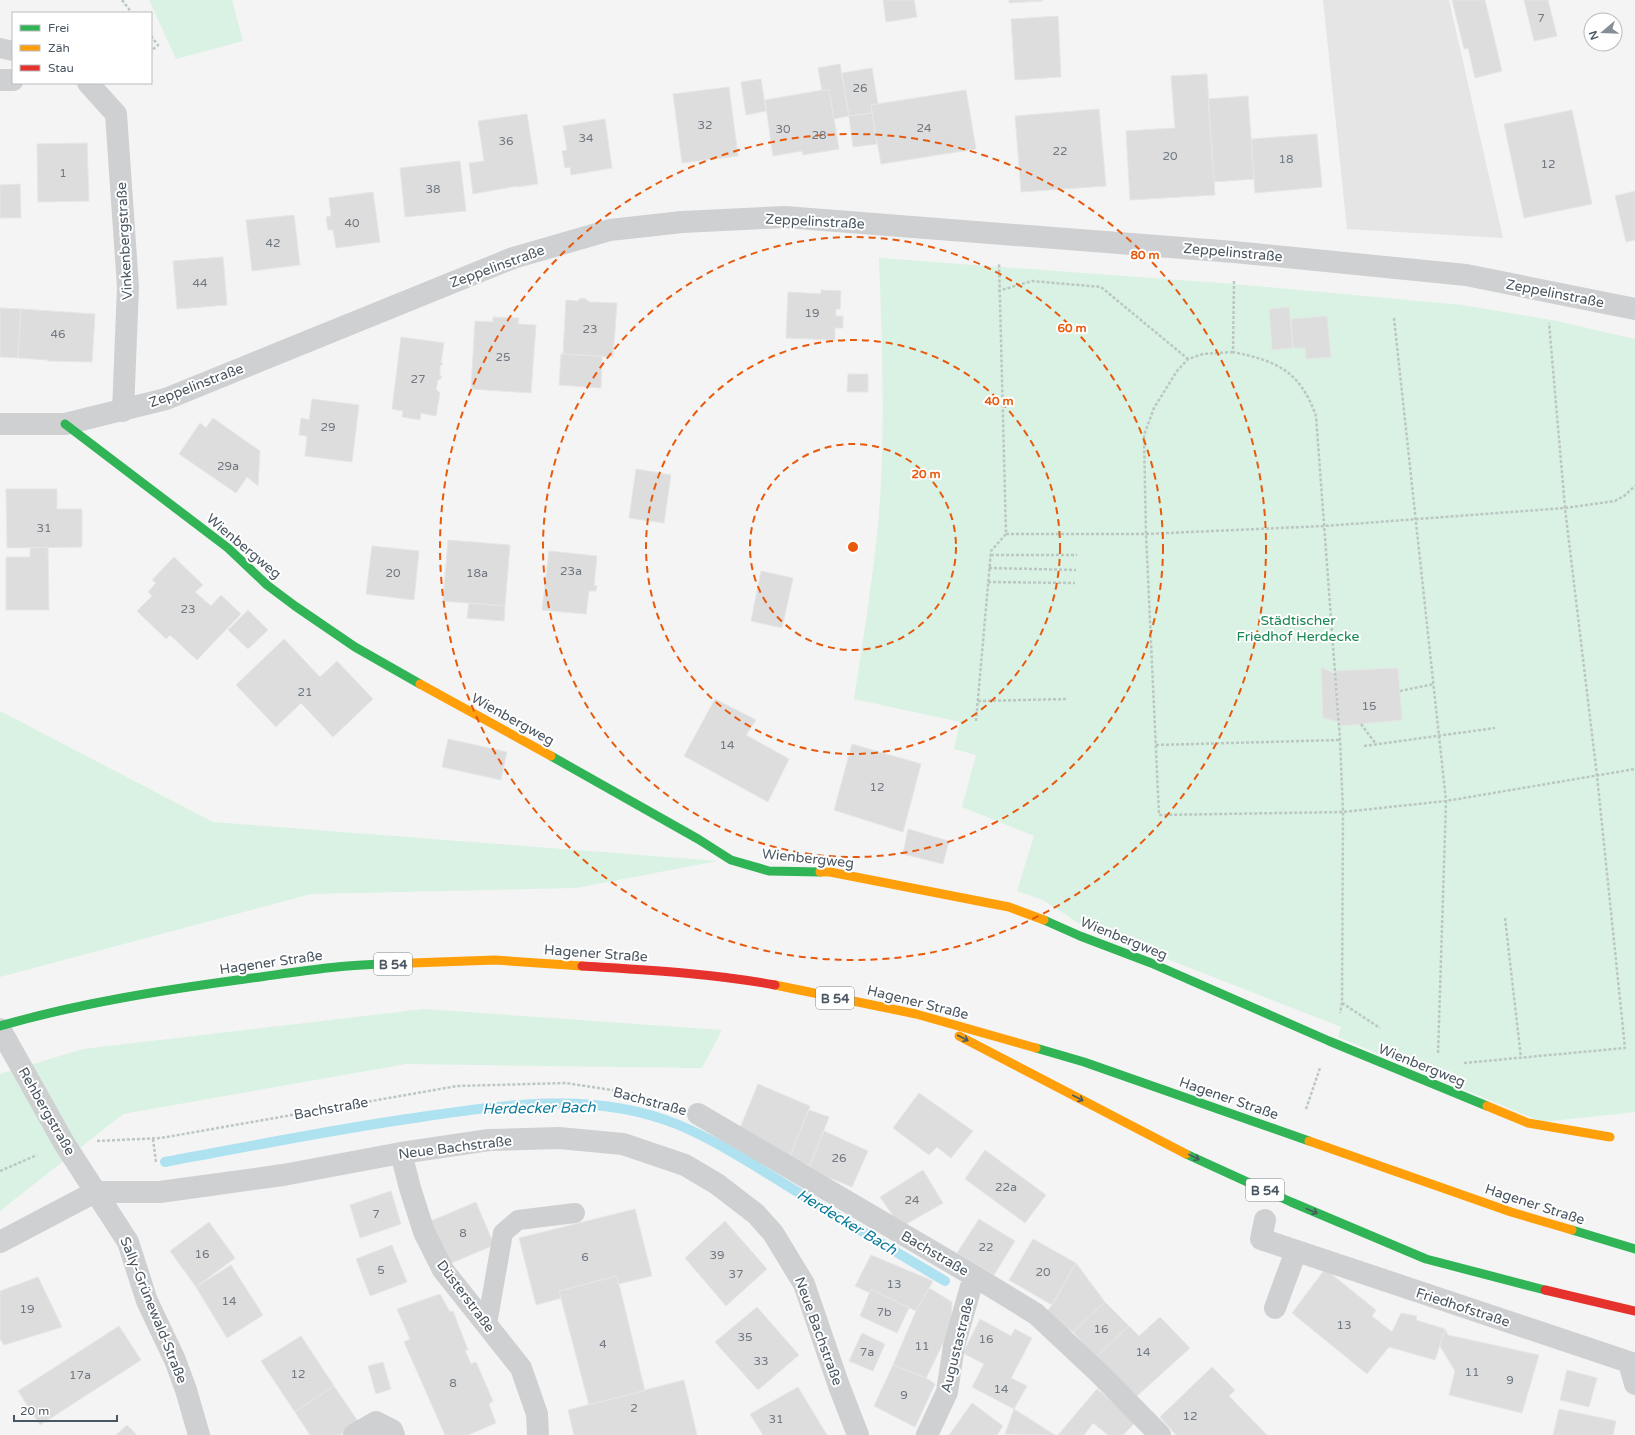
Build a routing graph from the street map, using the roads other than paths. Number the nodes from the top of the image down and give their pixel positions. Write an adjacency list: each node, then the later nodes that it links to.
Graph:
1 (0, 48): 2 (lane)
2 (12, 51)
3 (0, 80): 4 (street)
4 (12, 80)
5 (89, 84): 7 (street, Vinkenbergstraße)
6 (1635, 309): 7 (street, Zeppelinstraße)
7 (123, 411): 9 (street, Zeppelinstraße)
8 (0, 424): 9 (street, Zeppelinstraße)
9 (65, 424): 14 (main road, Wienbergweg)
10 (916, 1014): 11 (main road, Hagener Straße / B 54); 20 (main road, Hagener Straße / B 54); 24 (main road, B 54, one-way to 24)
11 (0, 1026)
12 (0, 1030): 16 (street, Rehbergstraße)
13 (698, 1114): 22 (street, Bachstraße)
14 (1610, 1137)
15 (401, 1152): 16 (street, Neue Bachstraße); 25 (street, Düsterstraße); 32 (street, Neue Bachstraße)
16 (95, 1192): 19 (street, Neue Bachstraße); 28 (street, Sally-Grünewald-Straße)
17 (575, 1212): 25 (lane)
18 (1265, 1220): 21 (street, Friedhofstraße)
19 (0, 1242)
20 (1635, 1249)
21 (1296, 1251): 23 (street); 26 (street, Friedhofstraße)
22 (974, 1276): 33 (street, Augustastraße); 34 (street, Bachstraße)
23 (1275, 1308)
24 (1635, 1311)
25 (487, 1324): 31 (street, Düsterstraße)
26 (1632, 1363): 27 (street, Friedhofstraße)
27 (1635, 1384)
28 (199, 1435)
29 (354, 1435): 30 (street)
30 (394, 1435)
31 (538, 1435)
32 (858, 1435)
33 (927, 1435)
34 (1160, 1435)

